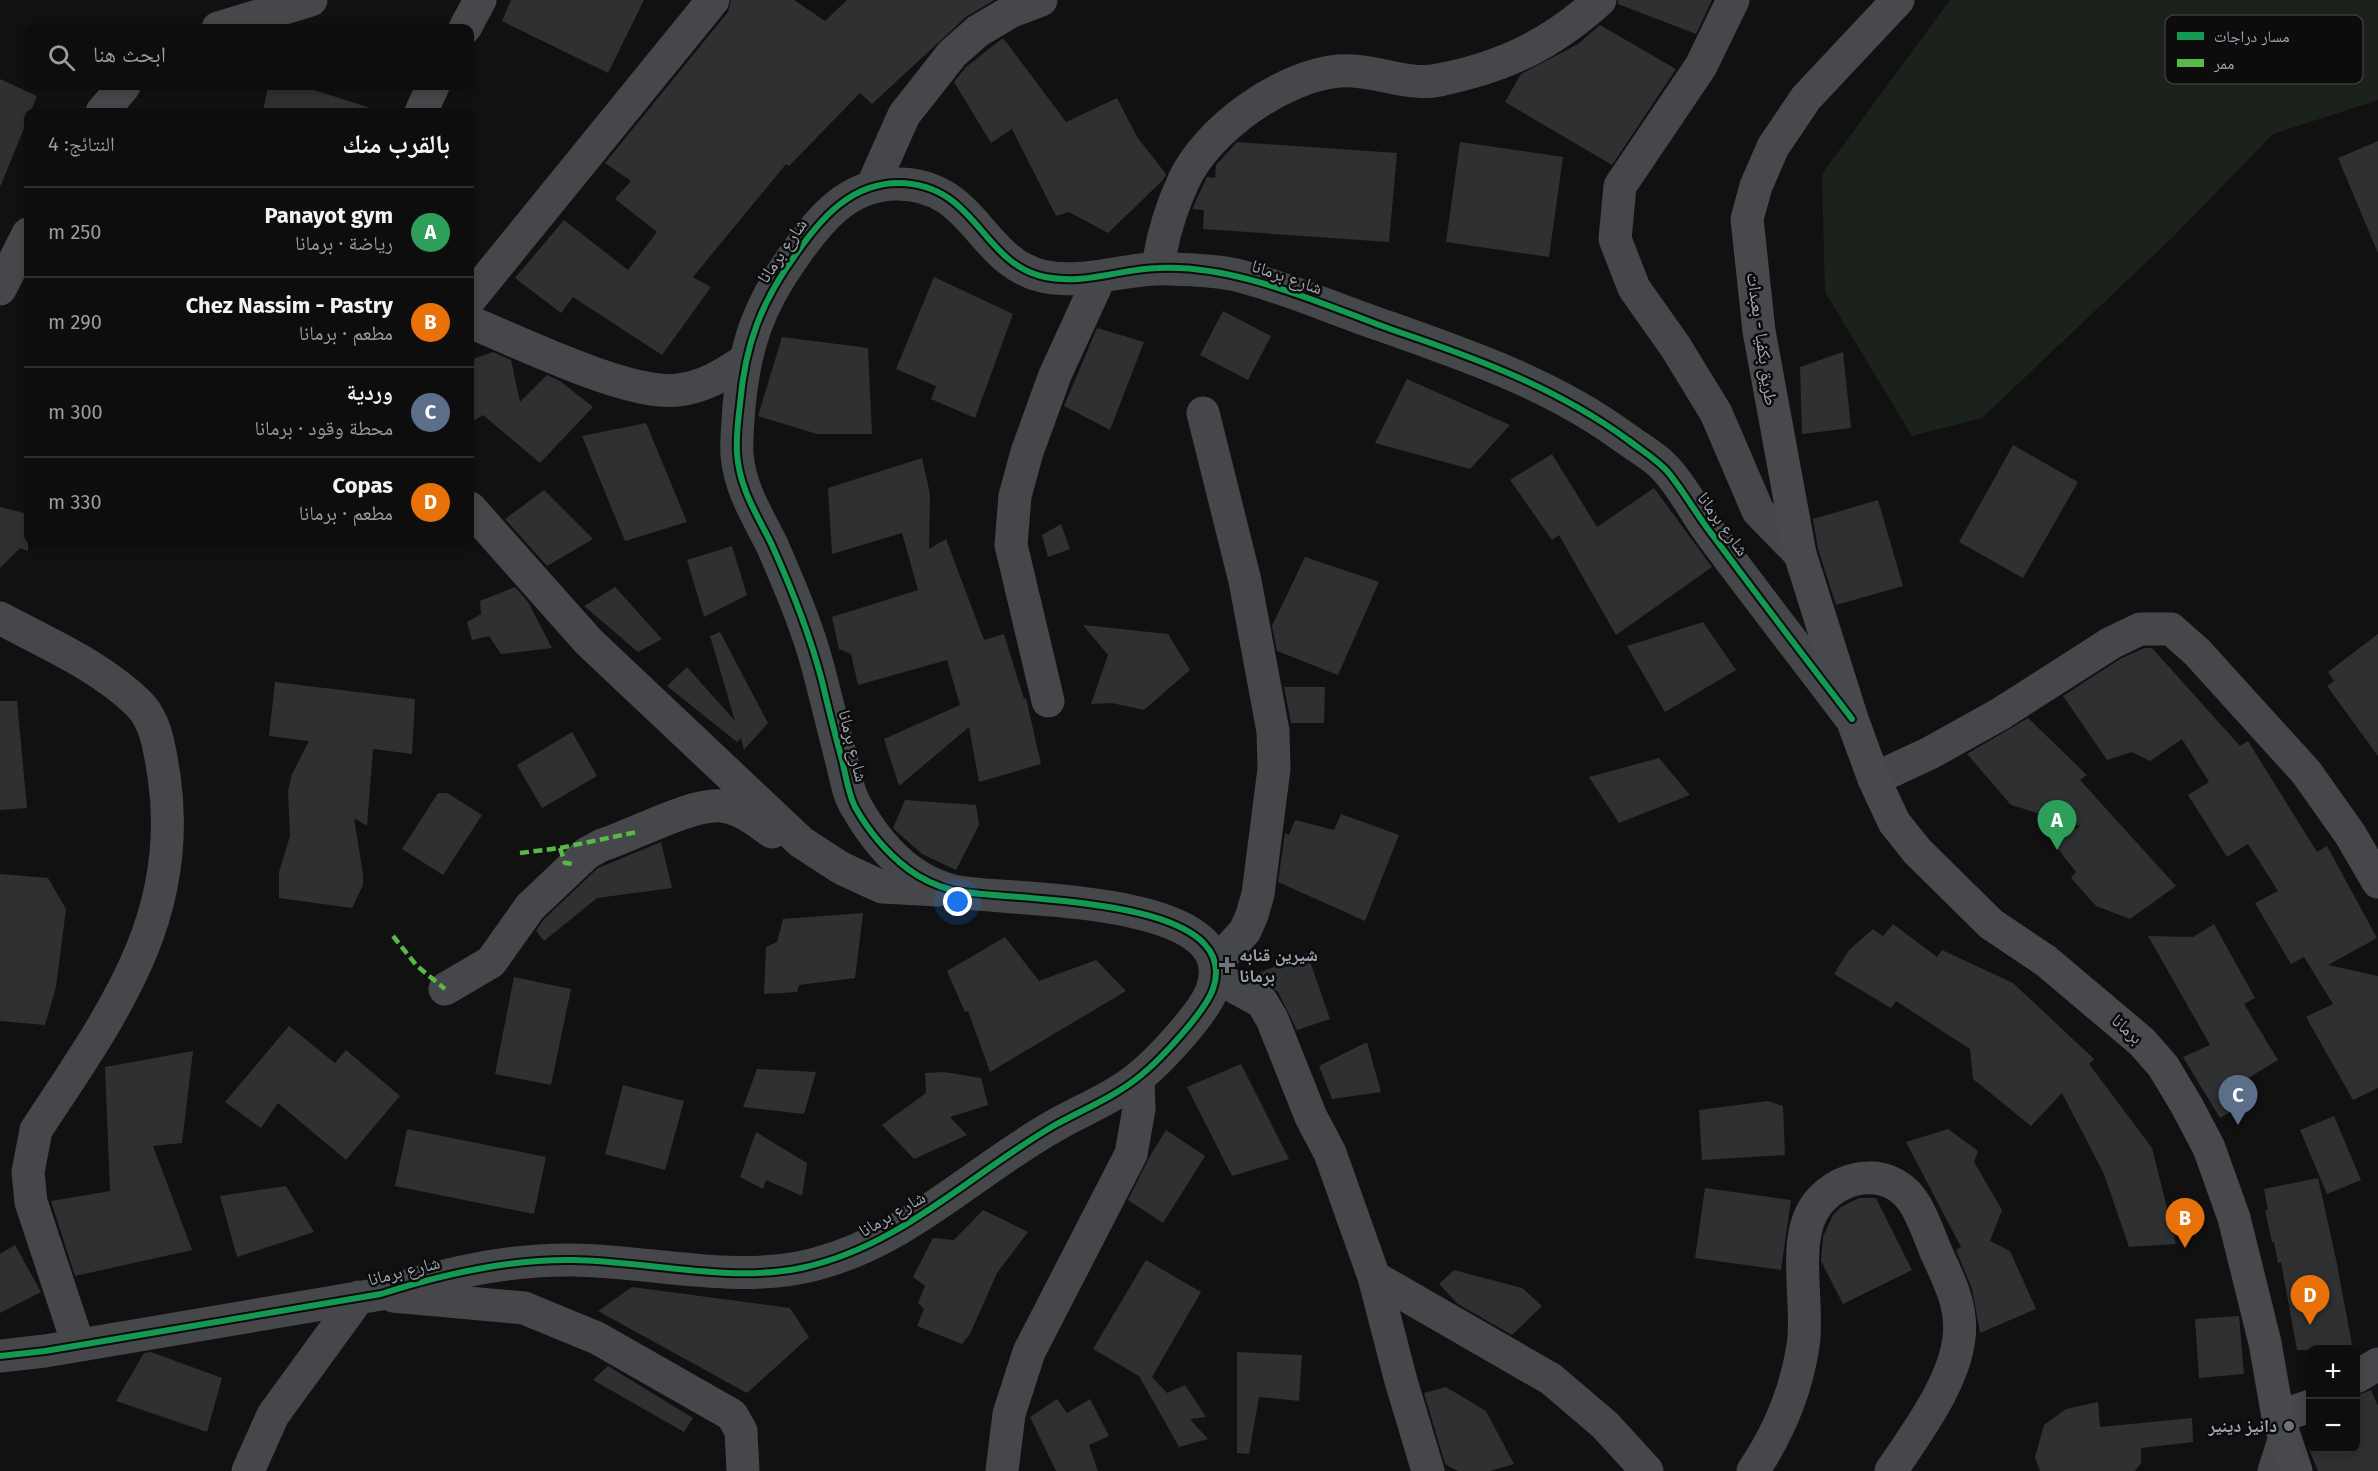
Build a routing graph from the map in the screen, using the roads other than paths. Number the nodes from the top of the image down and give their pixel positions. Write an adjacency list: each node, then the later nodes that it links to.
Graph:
1 (311, 0): 8 (street)
2 (480, 0): 9 (street)
3 (713, 0): 19 (street)
4 (1041, 0): 14 (street)
5 (1599, 0): 16 (street)
6 (1733, 0): 24 (street)
7 (1898, 0): 24 (main road, طريق بكفيا - بعبدات)
8 (231, 24)
9 (467, 24)
10 (121, 90): 12 (street)
11 (431, 90): 13 (street)
12 (105, 108)
13 (424, 108)
14 (872, 187): 17 (street, شارع برمانا); 21 (street, شارع برمانا)
15 (24, 242): 18 (street)
16 (1158, 267): 17 (street, شارع برمانا); 27 (street, شارع برمانا)
17 (1099, 279): 26 (street)
18 (0, 289)
19 (474, 294)
20 (474, 324): 21 (street)
21 (744, 361): 31 (street, شارع برمانا)
22 (1203, 413): 32 (street)
23 (474, 513): 30 (street)
24 (1800, 554): 27 (main road, طريق بكفيا - بعبدات)
25 (0, 618): 37 (street)
26 (1048, 700)
27 (1852, 719): 28 (main road, برمانا)
28 (1874, 779): 29 (street); 42 (main road, برمانا)
29 (2378, 882)
30 (882, 886): 31 (street); 33 (street)
31 (956, 892): 32 (street, شارع برمانا)
32 (1216, 972): 34 (street, شارع برمانا); 35 (street)
33 (445, 989)
34 (1138, 1078): 36 (street, شارع برمانا); 45 (street)
35 (1374, 1277): 46 (street); 47 (street)
36 (370, 1295): 37 (street, شارع برمانا); 43 (street); 44 (street)
37 (78, 1344): 38 (street, شارع برمانا)
38 (0, 1356)
39 (2378, 1364): 40 (street)
40 (2360, 1374)
41 (2306, 1409): 42 (street)
42 (2281, 1429): 50 (street); 51 (main road, برمانا)
43 (248, 1471)
44 (743, 1471)
45 (1002, 1471)
46 (1428, 1471)
47 (1647, 1471)
48 (1753, 1471): 49 (street)
49 (1891, 1471)
50 (2274, 1471)
51 (2296, 1471)

